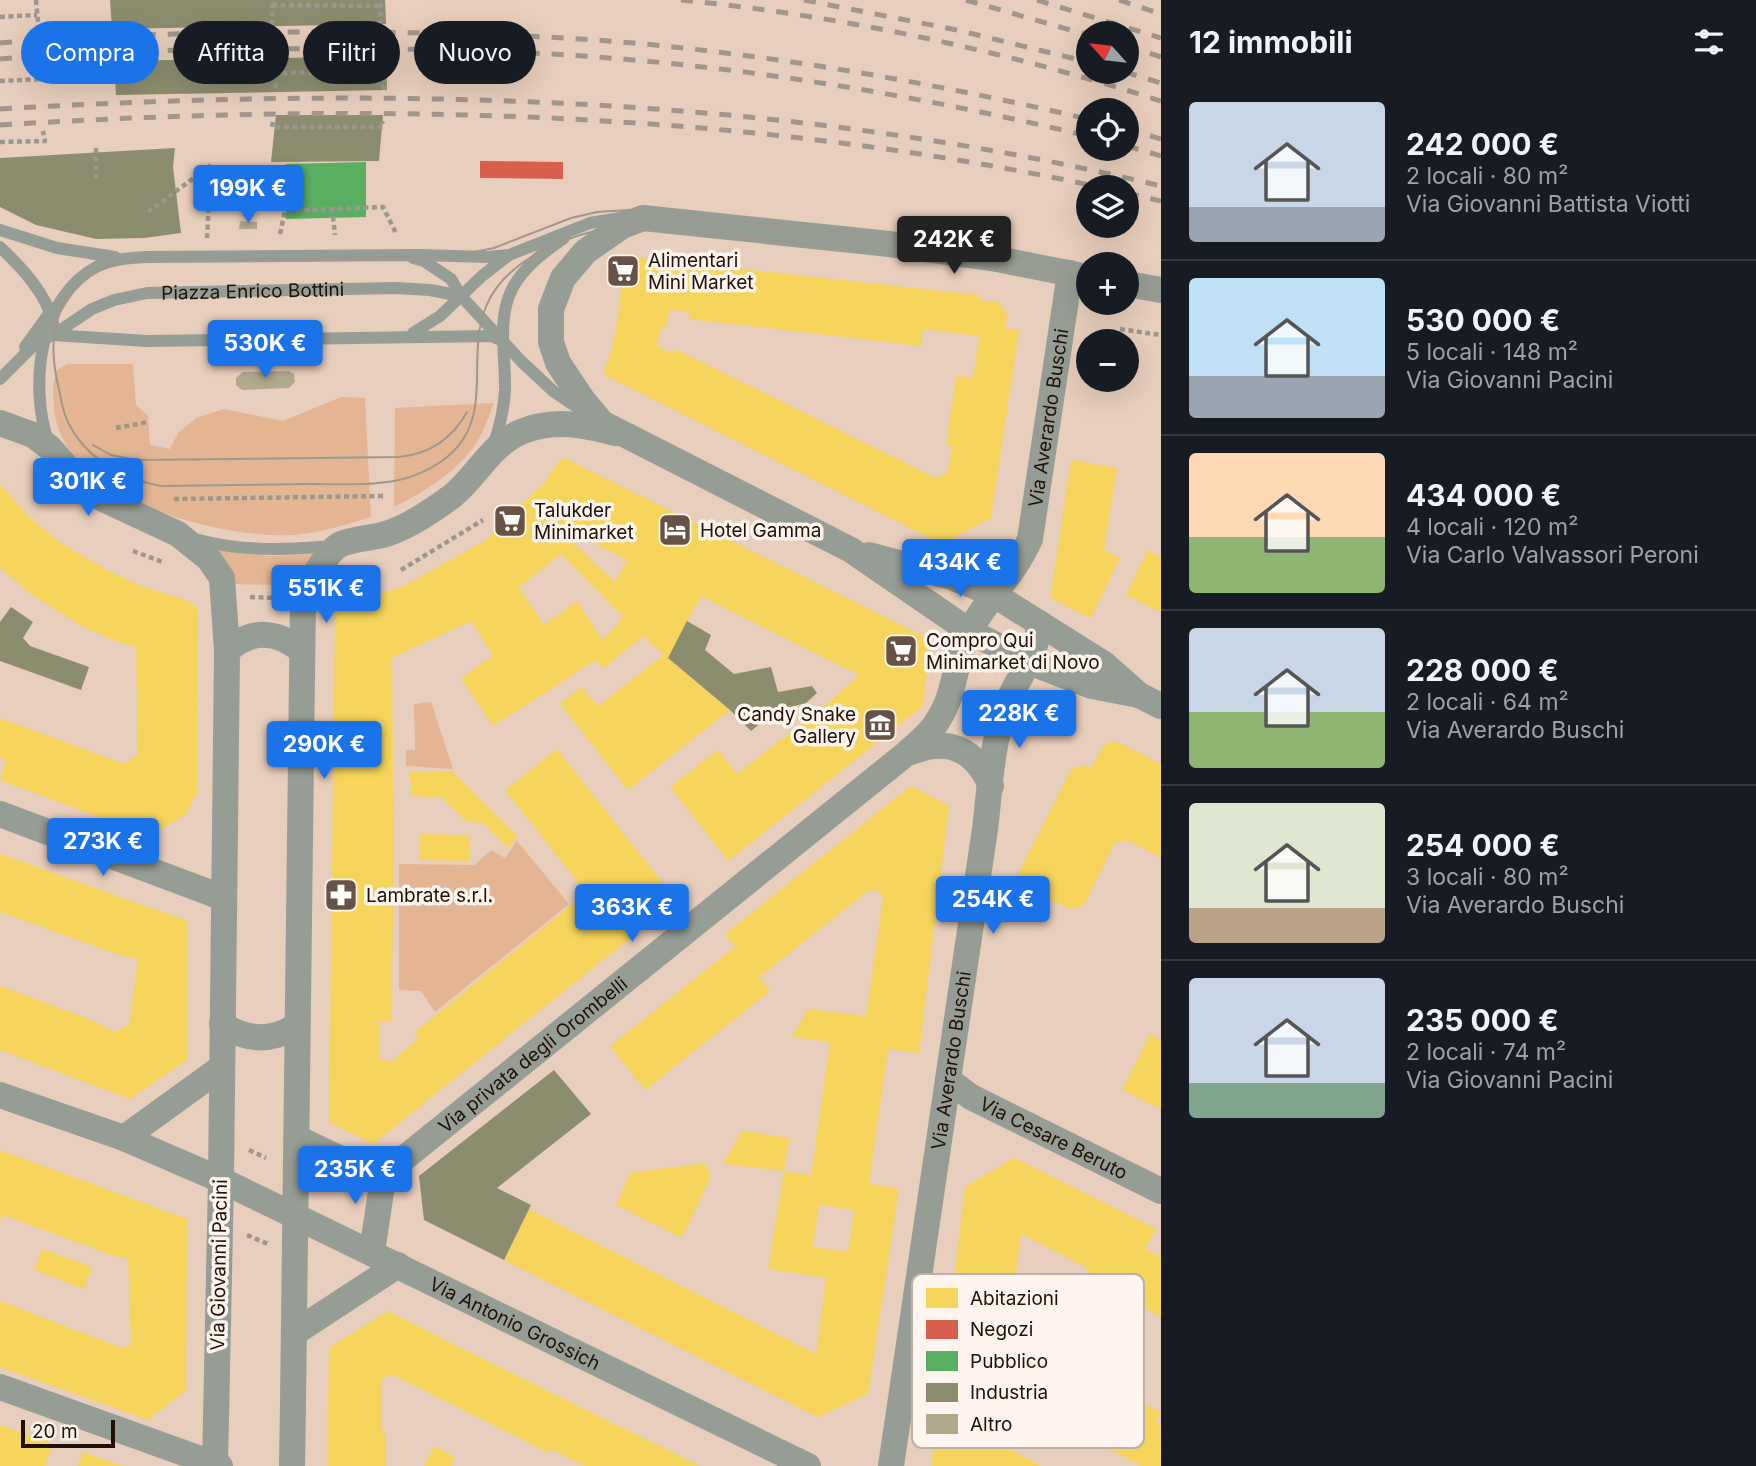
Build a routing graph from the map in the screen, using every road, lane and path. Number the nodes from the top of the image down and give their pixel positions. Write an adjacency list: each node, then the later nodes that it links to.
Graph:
1 (36, 0): 4 (path)
2 (272, 2): 3 (path); 7 (path)
3 (381, 3): 8 (path)
4 (37, 15): 5 (path); 6 (path)
5 (0, 17)
6 (38, 21)
7 (272, 21)
8 (380, 21)
9 (21, 80): 10 (path)
10 (0, 81)
11 (275, 84): 14 (path)
12 (384, 84): 13 (path)
13 (384, 90)
14 (276, 91)
15 (382, 121): 16 (path)
16 (272, 122)
17 (43, 131): 18 (path)
18 (0, 142)
19 (96, 148): 20 (path)
20 (96, 182)
21 (332, 208): 26 (path); 27 (path); 28 (path)
22 (148, 212): 29 (path)
23 (643, 218): 24 (lane); 34 (street); 48 (street)
24 (580, 226): 31 (lane, Piazza Enrico Bottini); 44 (lane)
25 (0, 230): 33 (lane)
26 (396, 233)
27 (280, 235)
28 (335, 235)
29 (207, 238)
30 (0, 247): 39 (lane)
31 (509, 255): 32 (lane, Piazza Enrico Bottini); 38 (lane, Piazza Enrico Bottini)
32 (406, 256): 33 (lane, Piazza Enrico Bottini); 38 (lane, Piazza Enrico Bottini)
33 (132, 258): 39 (lane, Piazza Enrico Bottini)
34 (1076, 274)
35 (1139, 286): 36 (street)
36 (1161, 290)
37 (1076, 291): 64 (street, Via Averardo Buschi)
38 (461, 296): 41 (lane, Piazza Enrico Bottini); 43 (lane, Piazza Enrico Bottini); 44 (lane, Piazza Enrico Bottini)
39 (51, 316): 41 (lane); 45 (lane, Piazza Enrico Bottini)
40 (1139, 332): 42 (path)
41 (50, 335): 43 (lane); 45 (lane, Piazza Enrico Bottini); 51 (lane)
42 (1161, 335)
43 (407, 336): 44 (lane)
44 (503, 341): 48 (lane, Piazza Enrico Bottini); 52 (lane)
45 (3, 376)
46 (148, 422): 49 (path)
47 (0, 423): 51 (street)
48 (602, 423): 50 (street)
49 (116, 428)
50 (630, 437): 52 (street); 58 (street)
51 (50, 448): 56 (street)
52 (492, 450): 57 (street)
53 (383, 496): 54 (path)
54 (170, 499)
55 (482, 520): 62 (path)
56 (178, 534): 57 (lane); 69 (street, Via Giovanni Pacini)
57 (339, 545): 70 (street)
58 (851, 550): 64 (street); 68 (street)
59 (133, 551): 60 (path)
60 (166, 564)
61 (382, 569): 63 (path)
62 (401, 570)
63 (351, 579)
64 (993, 594): 67 (street); 68 (street, Via Averardo Buschi)
65 (239, 597): 66 (path)
66 (286, 598)
67 (1039, 623): 71 (street, Via Averardo Buschi); 72 (street)
68 (969, 631): 71 (street); 73 (street, Via privata degli Orombelli)
69 (227, 650): 70 (street); 76 (street, Via Giovanni Pacini)
70 (302, 651): 78 (street)
71 (1029, 662): 72 (street); 74 (street, Via Averardo Buschi)
72 (1150, 700)
73 (907, 753): 74 (street, Via privata degli Orombelli); 86 (street, Via privata degli Orombelli)
74 (990, 786): 80 (street, Via Averardo Buschi)
75 (0, 814): 76 (street)
76 (223, 898): 77 (street, Via Giovanni Pacini)
77 (222, 1024): 78 (street); 79 (street, Via Giovanni Pacini)
78 (296, 1026): 83 (street)
79 (222, 1067): 82 (street); 87 (street, Via Giovanni Pacini)
80 (948, 1080): 88 (street, Via Cesare Beruto); 94 (street, Via Averardo Buschi)
81 (0, 1094): 82 (street, Via Antonio Grossich)
82 (124, 1138): 87 (street, Via Antonio Grossich)
83 (297, 1138): 86 (street); 89 (street)
84 (246, 1149): 85 (path)
85 (275, 1161)
86 (387, 1172): 92 (street)
87 (221, 1180): 89 (street, Via Antonio Grossich); 98 (street, Via Giovanni Pacini)
88 (1161, 1191)
89 (296, 1216): 92 (street, Via Antonio Grossich); 96 (street)
90 (241, 1233): 91 (path)
91 (271, 1245)
92 (372, 1252): 93 (street, Via Antonio Grossich)
93 (398, 1265): 96 (street); 100 (street, Via Antonio Grossich)
94 (919, 1274)
95 (912, 1324): 101 (street, Via Averardo Buschi)
96 (294, 1333): 99 (street)
97 (0, 1387): 98 (street)
98 (216, 1465)
99 (292, 1466)
100 (808, 1466)
101 (891, 1466)

